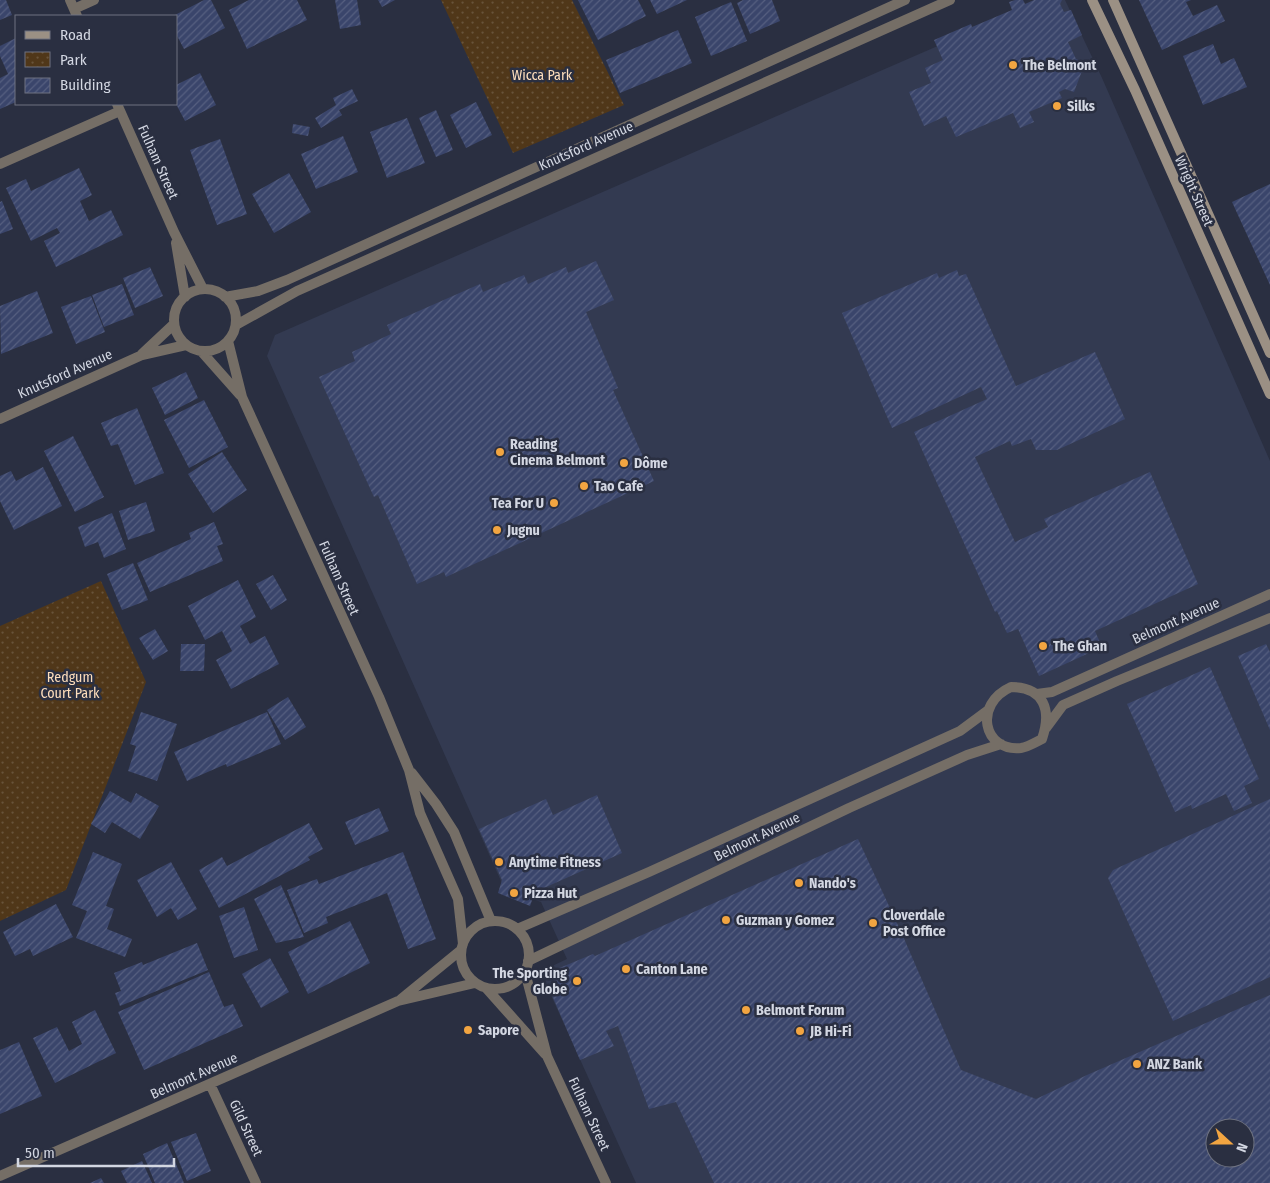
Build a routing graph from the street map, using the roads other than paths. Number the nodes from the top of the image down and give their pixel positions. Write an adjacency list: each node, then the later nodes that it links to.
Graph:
1 (94, 0): 6 (street)
2 (905, 0): 11 (street, Knutsford Avenue)
3 (950, 0): 14 (street, Knutsford Avenue)
4 (1092, 0): 20 (street, Wright Street)
5 (1113, 0): 18 (street, Wright Street)
6 (73, 8)
7 (119, 107): 8 (street); 9 (street, Fulham Street)
8 (0, 164)
9 (174, 232): 10 (street, Fulham Street); 12 (street, Fulham Street)
10 (203, 289): 11 (street); 12 (street)
11 (225, 296): 14 (street)
12 (185, 297): 13 (street)
13 (174, 324): 16 (street); 19 (street, Knutsford Avenue)
14 (236, 325): 15 (street)
15 (228, 341): 17 (street); 21 (street, Fulham Street)
16 (186, 345): 17 (street, Fulham Street); 19 (street, Knutsford Avenue)
17 (201, 351): 21 (street, Fulham Street)
18 (1270, 353)
19 (142, 355): 22 (street, Knutsford Avenue)
20 (1270, 394)
21 (242, 397): 29 (street, Fulham Street)
22 (0, 419)
23 (1270, 594): 25 (street, Belmont Avenue)
24 (1270, 618): 27 (street, Belmont Avenue)
25 (1037, 694): 26 (street, Belmont Avenue); 27 (street)
26 (987, 711): 28 (street); 31 (street, Belmont Avenue)
27 (1046, 728): 28 (street, Belmont Avenue)
28 (1001, 744): 33 (street, Belmont Avenue)
29 (409, 770): 30 (street, Fulham Street); 32 (street, Fulham Street)
30 (491, 921): 31 (street); 32 (street, Belmont Avenue)
31 (517, 929): 33 (street)
32 (462, 947): 35 (street); 37 (street, Belmont Avenue)
33 (528, 961): 34 (street)
34 (524, 972): 36 (street); 38 (street, Fulham Street)
35 (476, 983): 36 (street); 37 (street, Belmont Avenue)
36 (486, 988): 38 (street, Fulham Street)
37 (398, 1002): 39 (street, Belmont Avenue)
38 (547, 1056): 42 (street, Fulham Street)
39 (210, 1084): 40 (street, Belmont Avenue); 41 (street, Gild Street)
40 (0, 1176)
41 (256, 1183)
42 (606, 1183)

